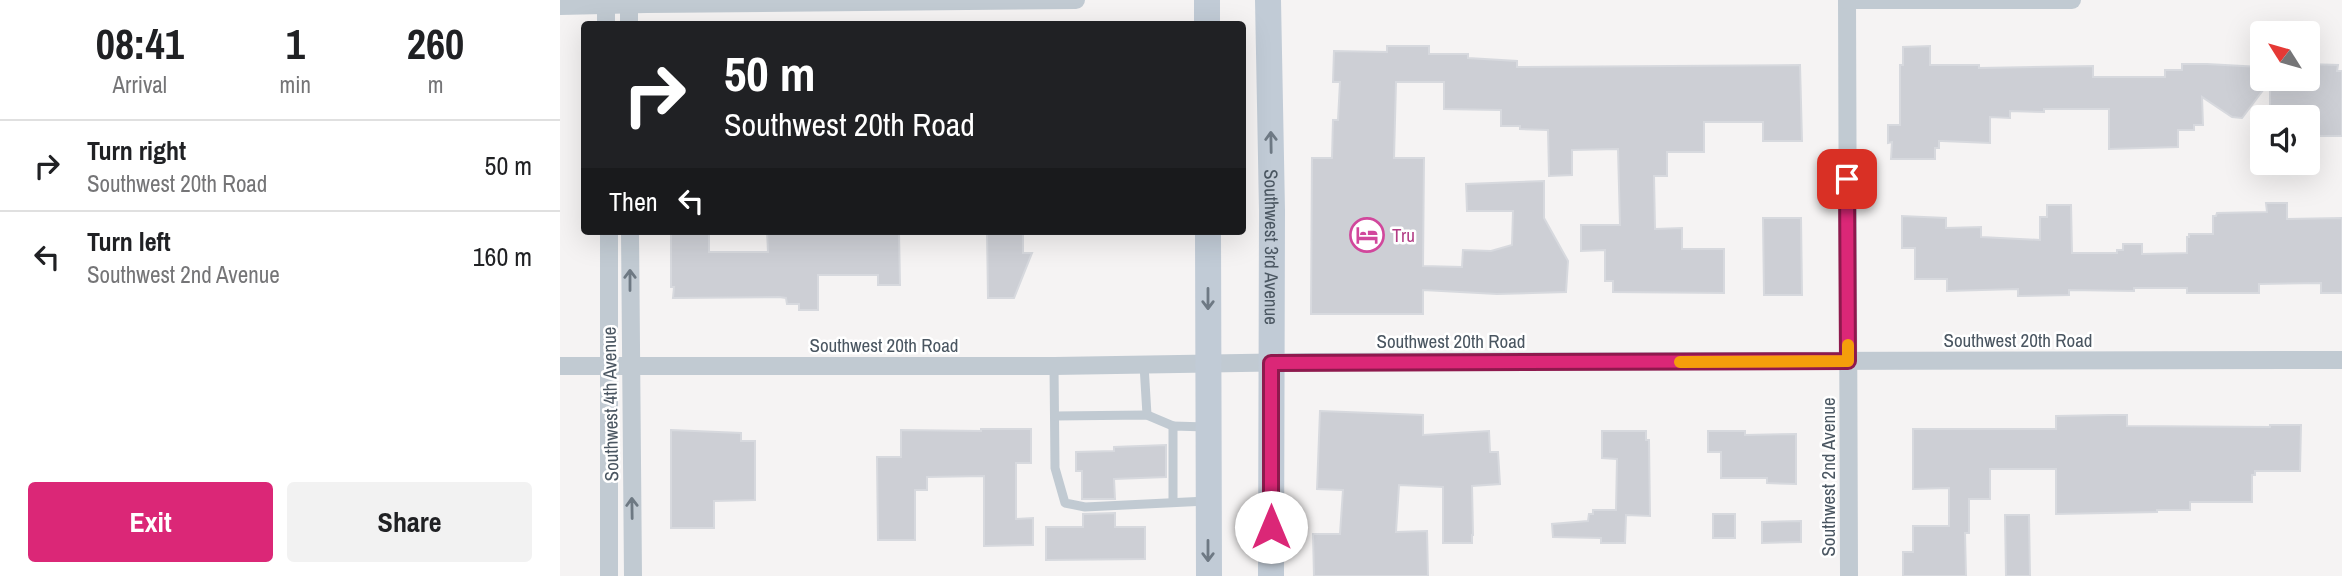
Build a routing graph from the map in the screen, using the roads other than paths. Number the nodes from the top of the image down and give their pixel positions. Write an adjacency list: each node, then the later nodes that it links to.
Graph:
1 (1076, 0): 7 (street)
2 (1206, 0): 12 (main road)
3 (1268, 0): 18 (main road, Southwest 3rd Avenue, one-way to 3)
4 (1847, 0): 5 (street); 17 (street, Southwest 2nd Avenue)
5 (2026, 0): 6 (street)
6 (2071, 0)
7 (629, 2): 8 (street); 11 (street)
8 (606, 3): 9 (street); 10 (street)
9 (560, 6)
10 (606, 21)
11 (629, 21)
12 (1207, 21)
13 (609, 235): 22 (street, Southwest 4th Avenue)
14 (630, 235): 24 (street, Southwest 4th Avenue, one-way to 14)
15 (1208, 235): 19 (main road, one-way to 19)
16 (2342, 360): 17 (street, Southwest 20th Road)
17 (1848, 361): 18 (street, Southwest 20th Road); 35 (street, Southwest 2nd Avenue)
18 (1271, 363): 19 (street, Southwest 20th Road); 34 (main road, Southwest 3rd Avenue)
19 (1208, 364): 20 (street, Southwest 20th Road); 28 (main road)
20 (1144, 365): 23 (street, Southwest 20th Road); 25 (lane)
21 (560, 366): 22 (street, Southwest 20th Road)
22 (610, 366): 24 (street, Southwest 20th Road); 31 (street, Southwest 4th Avenue)
23 (1054, 366): 24 (street, Southwest 20th Road); 26 (lane)
24 (630, 367): 32 (street, Southwest 4th Avenue, one-way to 24)
25 (1147, 415): 26 (lane); 27 (lane)
26 (1055, 416): 30 (lane)
27 (1173, 426): 28 (lane); 30 (lane)
28 (1208, 427): 29 (main road)
29 (1208, 501): 30 (lane); 33 (main road, one-way to 33)
30 (1173, 502)
31 (609, 576)
32 (633, 576)
33 (1209, 576)
34 (1271, 576)
35 (1849, 576)

